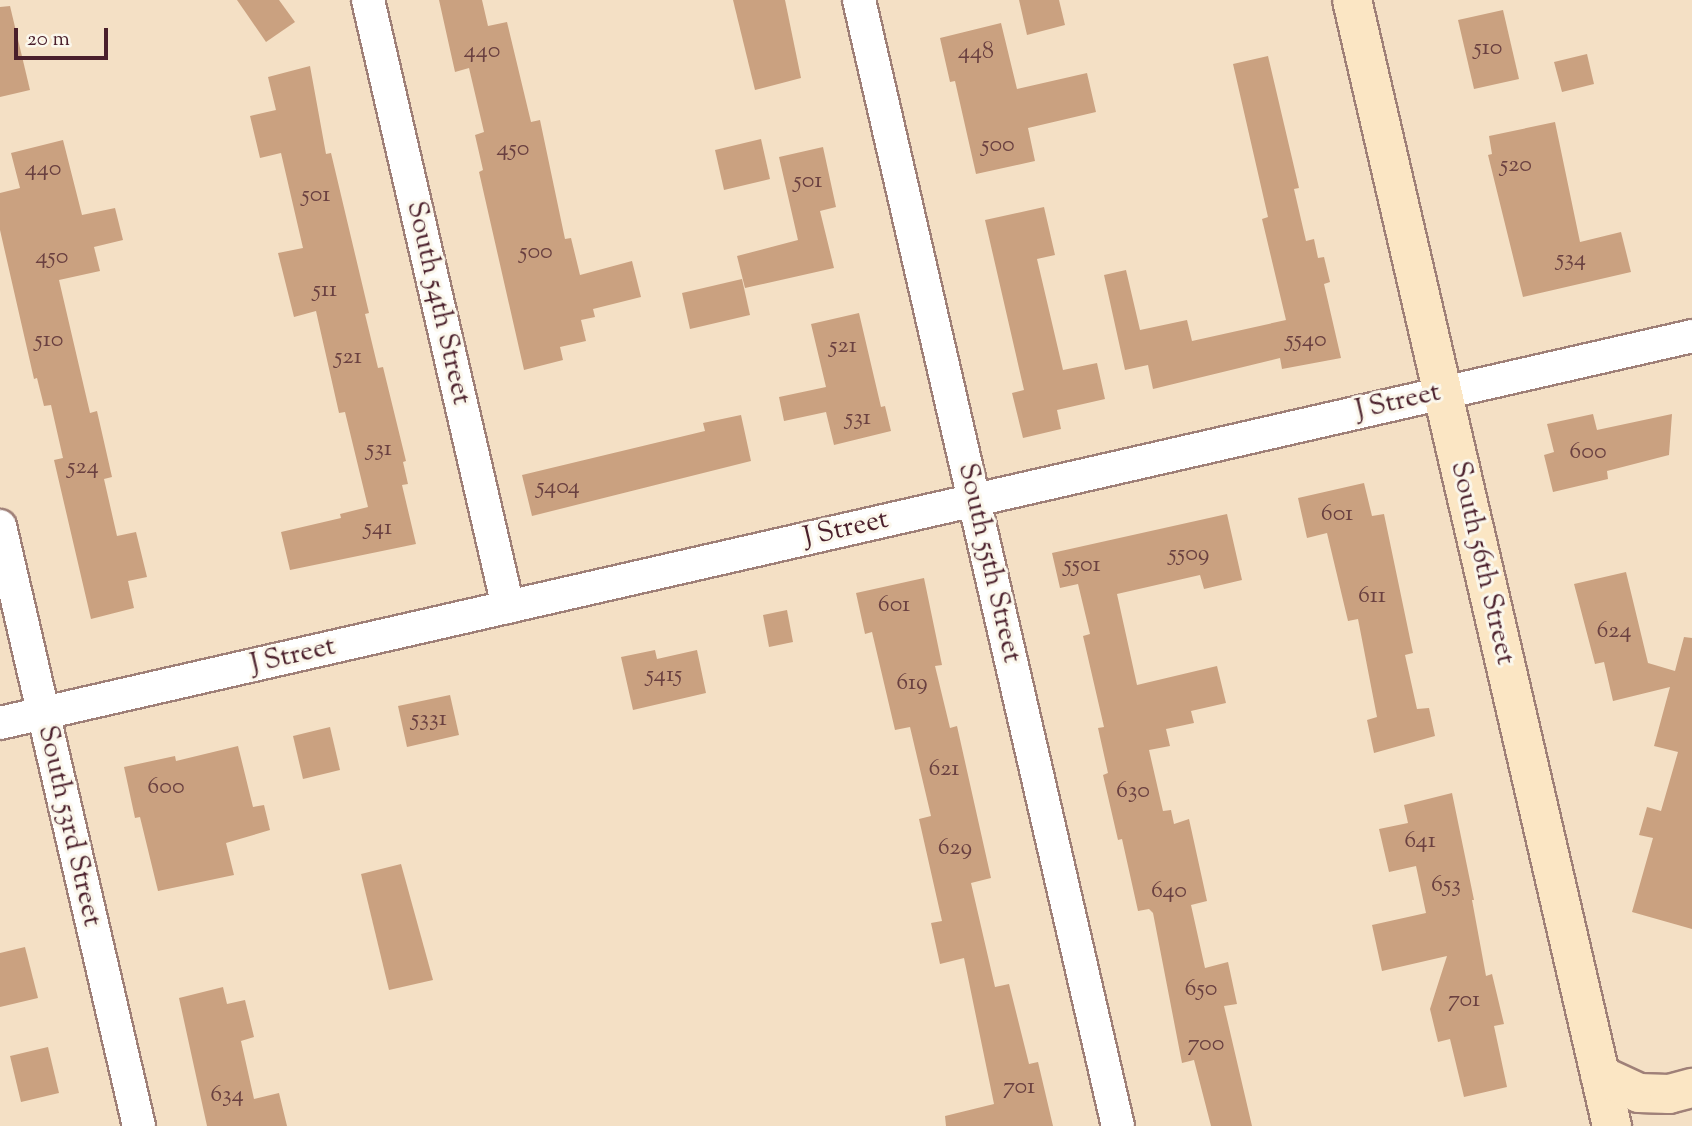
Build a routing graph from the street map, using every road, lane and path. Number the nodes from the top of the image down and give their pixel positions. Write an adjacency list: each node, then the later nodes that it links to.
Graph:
1 (368, 0): 8 (street, South 54th Street)
2 (859, 0): 6 (street, South 55th Street)
3 (1352, 0): 5 (main road, South 56th Street)
4 (1692, 336): 5 (street, J Street)
5 (1443, 391): 6 (street, J Street); 11 (main road, South 56th Street)
6 (974, 500): 8 (street, J Street); 14 (street, South 55th Street)
7 (0, 526): 9 (street, South 53rd Street)
8 (508, 607): 9 (street, J Street)
9 (44, 713): 10 (street, J Street); 13 (street, South 53rd Street)
10 (0, 723)
11 (1600, 1075): 12 (main road); 15 (main road, South 56th Street)
12 (1692, 1088)
13 (139, 1126)
14 (1118, 1126)
15 (1612, 1126)

